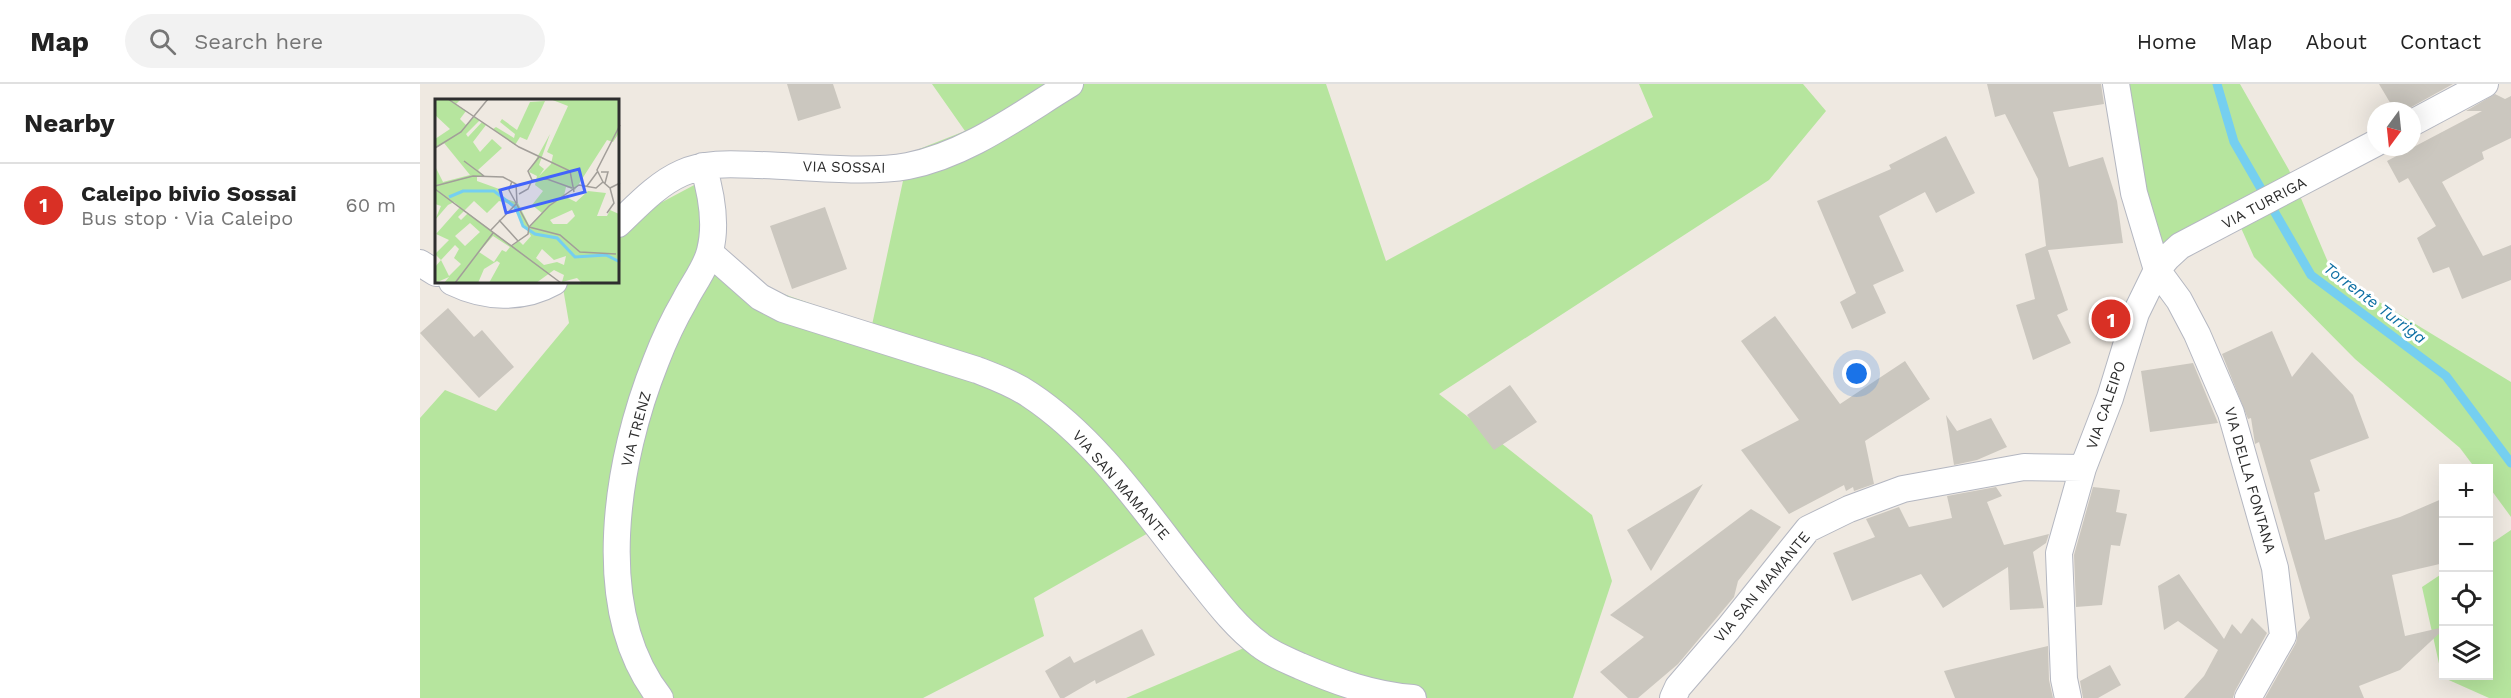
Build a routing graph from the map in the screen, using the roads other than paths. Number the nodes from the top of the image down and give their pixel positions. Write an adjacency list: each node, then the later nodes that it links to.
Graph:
1 (1070, 84): 6 (street, VIA SOSSAI)
2 (2116, 84): 10 (street)
3 (2485, 84): 4 (street)
4 (2421, 118)
5 (2367, 148): 10 (street, VIA TURRIGA)
6 (702, 166): 7 (street, VIA SOSSAI); 8 (street, VIA TRENZ)
7 (620, 222)
8 (710, 253): 15 (street, VIA TRENZ); 16 (street, VIA SAN MAMANTE)
9 (420, 263): 11 (street)
10 (2157, 270): 14 (street, VIA CALEIPO); 19 (street, VIA DELLA FONTANA)
11 (435, 272)
12 (456, 284): 13 (street)
13 (549, 284)
14 (2083, 468): 17 (street, VIA SAN MAMANTE); 18 (street, VIA CALEIPO)
15 (660, 698)
16 (1413, 698)
17 (1673, 698)
18 (2068, 698)
19 (2248, 698)

